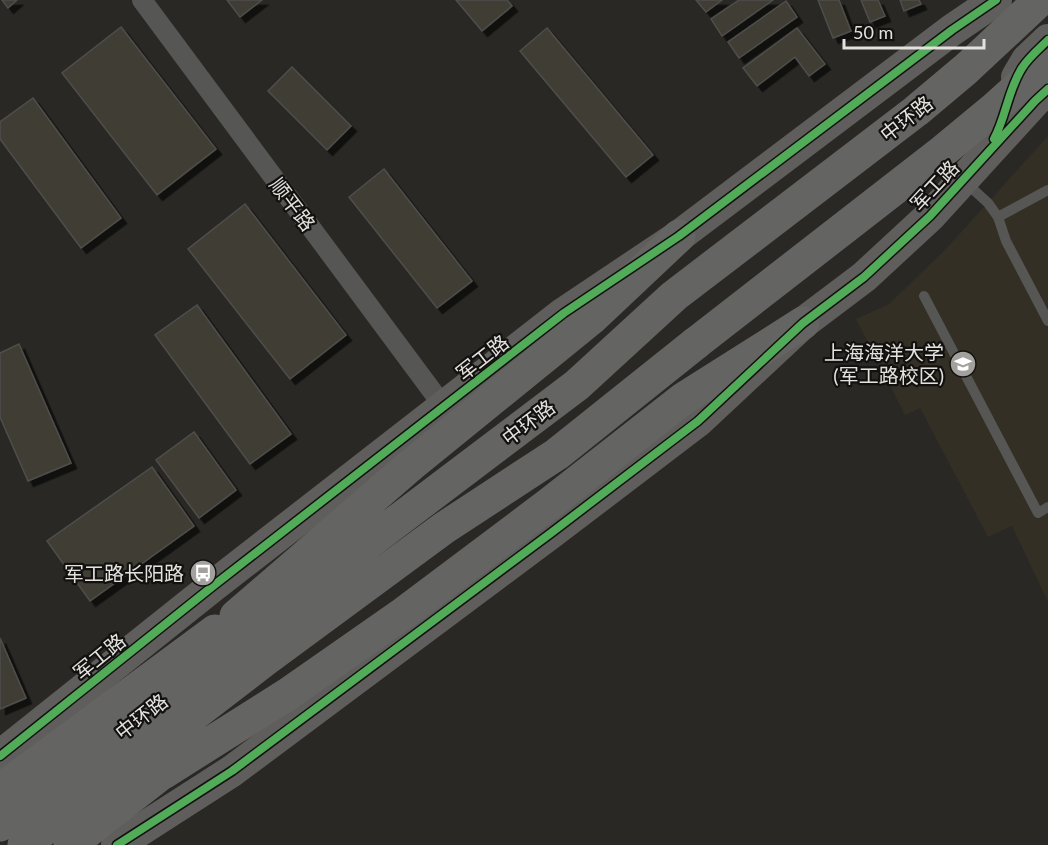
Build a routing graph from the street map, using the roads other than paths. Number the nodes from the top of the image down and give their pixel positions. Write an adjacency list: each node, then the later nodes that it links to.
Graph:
1 (142, 0): 15 (street, 顺平路)
2 (996, 0): 10 (main road, 军工路)
3 (1040, 0): 11 (highway, 中环路)
4 (1048, 40): 7 (main road, 军工路)
5 (1048, 60): 16 (highway, 中环路, bridge)
6 (1048, 89): 7 (main road, 军工路)
7 (970, 170): 9 (lane); 14 (main road, 军工路)
8 (1048, 190): 9 (lane)
9 (998, 217): 13 (lane)
10 (679, 236): 15 (main road, 军工路); 18 (highway)
11 (674, 296): 18 (highway); 22 (highway, 中环路)
12 (924, 296): 17 (lane)
13 (1048, 321)
14 (803, 323): 20 (highway); 25 (main road, 军工路)
15 (444, 407): 19 (main road, 军工路)
16 (557, 454): 20 (highway); 23 (highway, 中环路)
17 (1048, 507)
18 (237, 616): 21 (highway)
19 (0, 756)
20 (164, 772): 24 (highway)
21 (0, 790)
22 (0, 825)
23 (24, 845)
24 (70, 845)
25 (117, 845)

